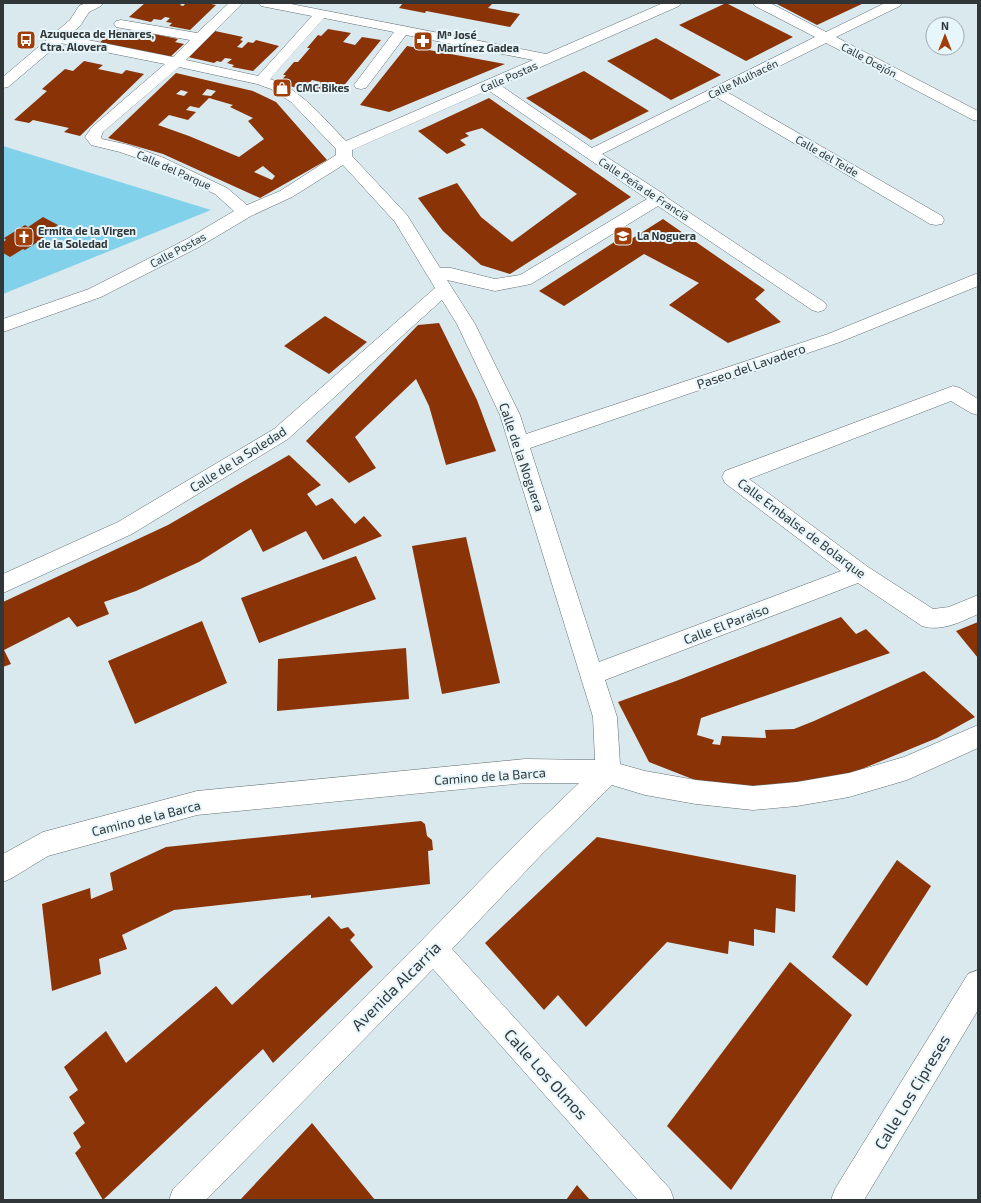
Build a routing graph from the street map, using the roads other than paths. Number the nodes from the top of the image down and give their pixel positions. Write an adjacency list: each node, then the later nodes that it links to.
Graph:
1 (236, 3): 11 (street)
2 (266, 3): 7 (street)
3 (674, 3): 13 (street, Calle Postas)
4 (760, 3): 12 (street, Calle Ocejón)
5 (895, 3): 12 (street, Calle Mulhacén)
6 (88, 5): 10 (street)
7 (321, 14): 9 (street); 15 (street)
8 (121, 24): 11 (street)
9 (403, 30): 13 (street); 17 (street)
10 (58, 38): 14 (street, Calle de la Noguera); 16 (street)
11 (200, 38): 14 (street)
12 (827, 38): 19 (street, Calle Mulhacén); 20 (street, Calle Ocejón)
13 (549, 59): 18 (street, Calle Postas)
14 (176, 62): 15 (street, Calle de la Noguera); 24 (street, Calle del Parque)
15 (261, 81): 21 (street, Calle de la Noguera)
16 (3, 84)
17 (361, 85)
18 (491, 85): 21 (street, Calle Postas); 22 (street, Calle Peña de Francia)
19 (717, 92): 22 (street, Calle Mulhacén); 25 (street, Calle del Teide)
20 (978, 117)
21 (344, 153): 24 (street, Calle Postas); 27 (street, Calle de la Noguera)
22 (590, 154): 23 (street, Calle Peña de Francia)
23 (659, 198): 27 (street); 28 (street, Calle Peña de Francia)
24 (245, 212): 29 (street, Calle Postas)
25 (936, 220)
26 (978, 279): 31 (street, Paseo del Lavadero)
27 (440, 281): 31 (street, Calle de la Noguera); 33 (street, Calle de la Soledad)
28 (818, 306)
29 (3, 326)
30 (978, 408): 32 (street, Calle Embalse de Bolarque)
31 (520, 444): 35 (street, Calle de la Noguera)
32 (860, 573): 34 (street, Calle Embalse de Bolarque); 35 (street, Calle El Paraiso)
33 (3, 584)
34 (978, 604)
35 (591, 676): 37 (street, Calle de la Noguera)
36 (978, 736): 37 (street, Camino de la Barca)
37 (608, 772): 38 (street, Camino de la Barca); 39 (street, Avenida Alcarria)
38 (3, 869)
39 (433, 949): 41 (street, Avenida Alcarria); 42 (street, Calle Los Olmos)
40 (978, 984): 43 (street, Calle Los Cipreses)
41 (184, 1200)
42 (659, 1200)
43 (846, 1200)

